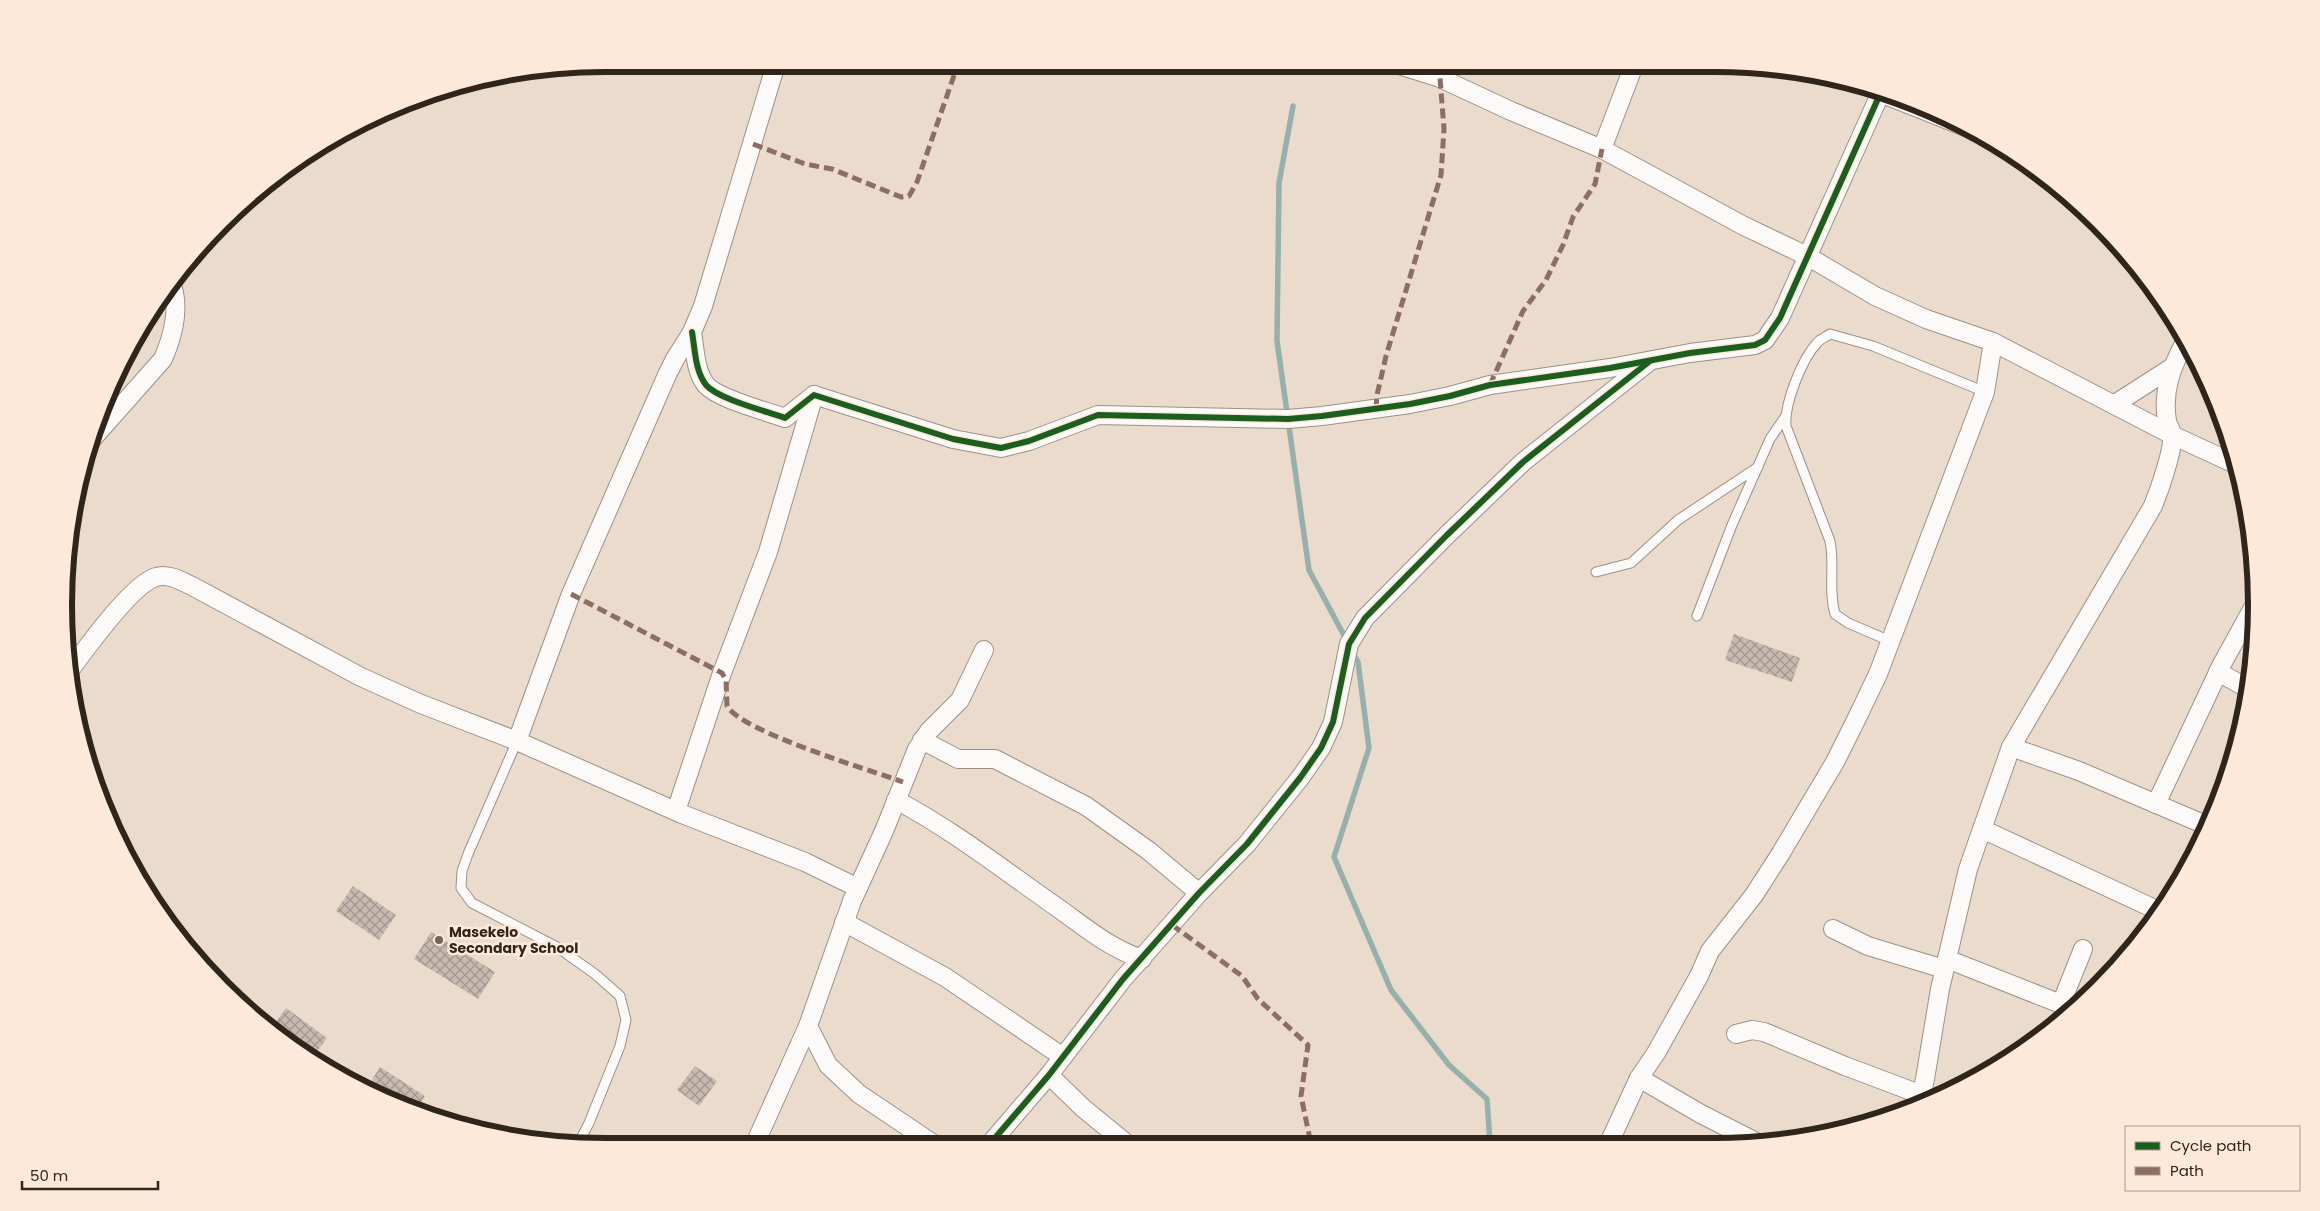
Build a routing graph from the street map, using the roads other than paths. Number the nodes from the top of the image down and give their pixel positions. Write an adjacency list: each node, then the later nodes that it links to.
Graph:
1 (774, 72): 8 (street)
2 (1445, 72): 5 (street)
3 (1631, 72): 5 (street)
4 (1878, 99): 6 (street)
5 (1602, 149): 6 (street)
6 (1806, 256): 9 (street); 11 (street)
7 (174, 292): 17 (street)
8 (692, 332): 14 (street); 30 (street)
9 (1993, 342): 13 (street); 15 (street)
10 (2181, 349): 12 (street)
11 (1652, 359): 14 (street); 38 (street)
12 (2171, 368): 15 (street); 18 (street)
13 (1984, 392): 16 (lane); 24 (street)
14 (814, 395): 34 (street)
15 (2115, 404): 18 (street)
16 (1785, 417): 20 (lane); 24 (lane)
17 (104, 425)
18 (2172, 435): 19 (street); 31 (street)
19 (2227, 460)
20 (1758, 467): 21 (lane); 22 (lane)
21 (1596, 572)
22 (1697, 616)
23 (2247, 618): 27 (street)
24 (1890, 641): 50 (street)
25 (984, 650): 29 (street)
26 (76, 663): 30 (street)
27 (2218, 672): 28 (street); 33 (street)
28 (2241, 685)
29 (922, 740): 32 (street); 38 (street)
30 (516, 741): 34 (street); 53 (lane)
31 (2011, 747): 33 (street); 36 (street)
32 (896, 800): 37 (street); 43 (street)
33 (2156, 804): 35 (street)
34 (676, 811): 37 (street)
35 (2201, 823)
36 (1982, 830): 39 (street); 44 (street)
37 (858, 888): 40 (street)
38 (1199, 893): 43 (street)
39 (2153, 908)
40 (844, 922): 46 (street); 48 (street)
41 (1833, 929): 44 (street)
42 (2083, 949): 45 (street)
43 (1142, 959): 48 (street)
44 (1946, 964): 45 (street); 51 (street)
45 (2066, 1006)
46 (808, 1026): 55 (street); 56 (street)
47 (1736, 1034): 52 (street)
48 (1063, 1057): 49 (street)
49 (1049, 1075): 57 (street); 58 (street)
50 (1638, 1078): 54 (street); 59 (street)
51 (1921, 1097)
52 (1916, 1099)
53 (582, 1137)
54 (1746, 1137)
55 (758, 1138)
56 (925, 1138)
57 (995, 1138)
58 (1120, 1138)
59 (1611, 1138)

